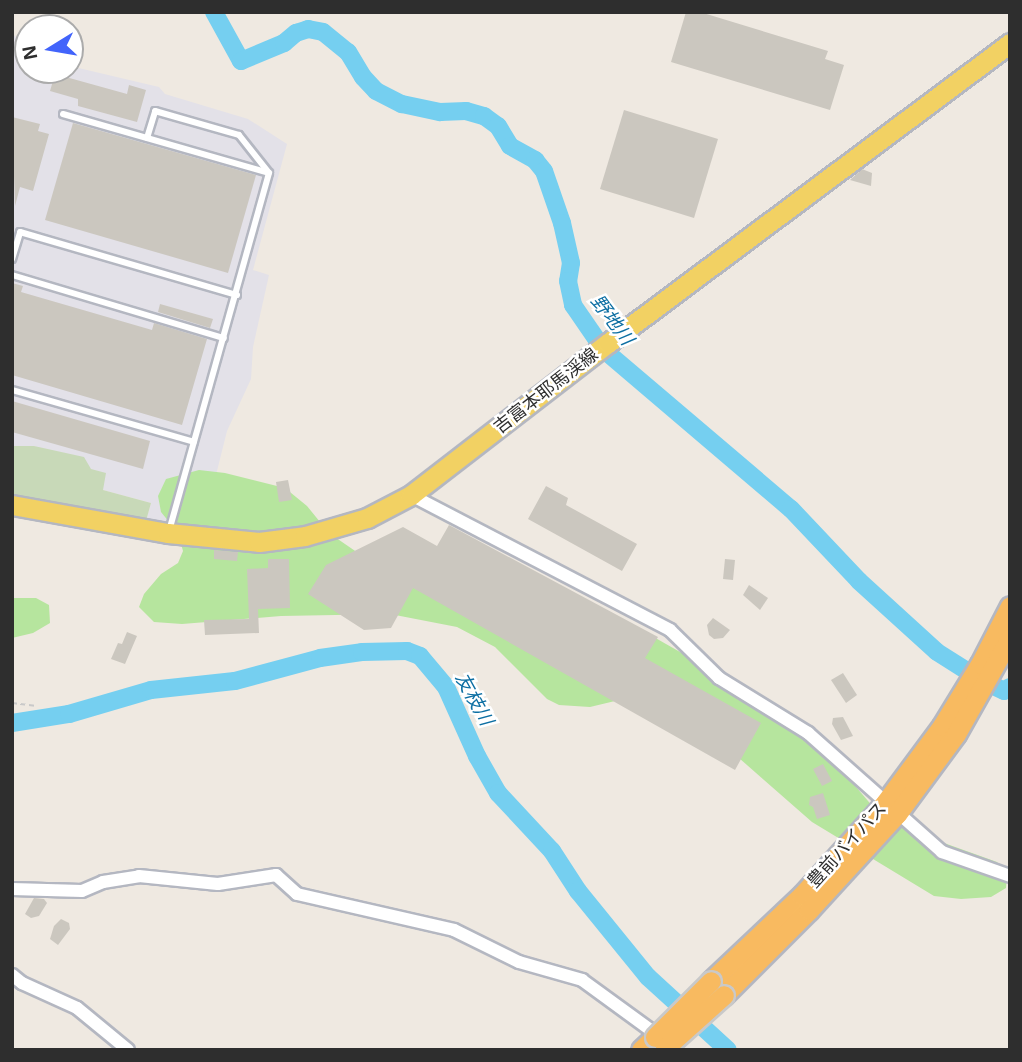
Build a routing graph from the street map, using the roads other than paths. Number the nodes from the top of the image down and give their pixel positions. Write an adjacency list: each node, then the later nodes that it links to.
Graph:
1 (1010, 43): 11 (main road, 吉富本耶馬渓線)
2 (63, 114): 3 (lane)
3 (148, 138): 4 (lane); 4 (lane)
4 (269, 173): 7 (lane)
5 (12, 259): 7 (lane)
6 (12, 275): 8 (lane)
7 (237, 295): 8 (lane)
8 (224, 338): 10 (lane)
9 (12, 390): 10 (lane)
10 (194, 442): 13 (lane)
11 (411, 495): 13 (main road, 吉富本耶馬渓線); 16 (street)
12 (12, 505): 13 (main road, 吉富本耶馬渓線)
13 (168, 533)
14 (1010, 606): 16 (highway, 豊前バイパス)
15 (1010, 638): 16 (highway, 豊前バイパス)
16 (891, 808): 17 (street); 20 (highway, 豊前バイパス, bridge)
17 (1010, 876)
18 (12, 889): 20 (street)
19 (12, 975): 21 (street)
20 (660, 1047)
21 (128, 1050)

